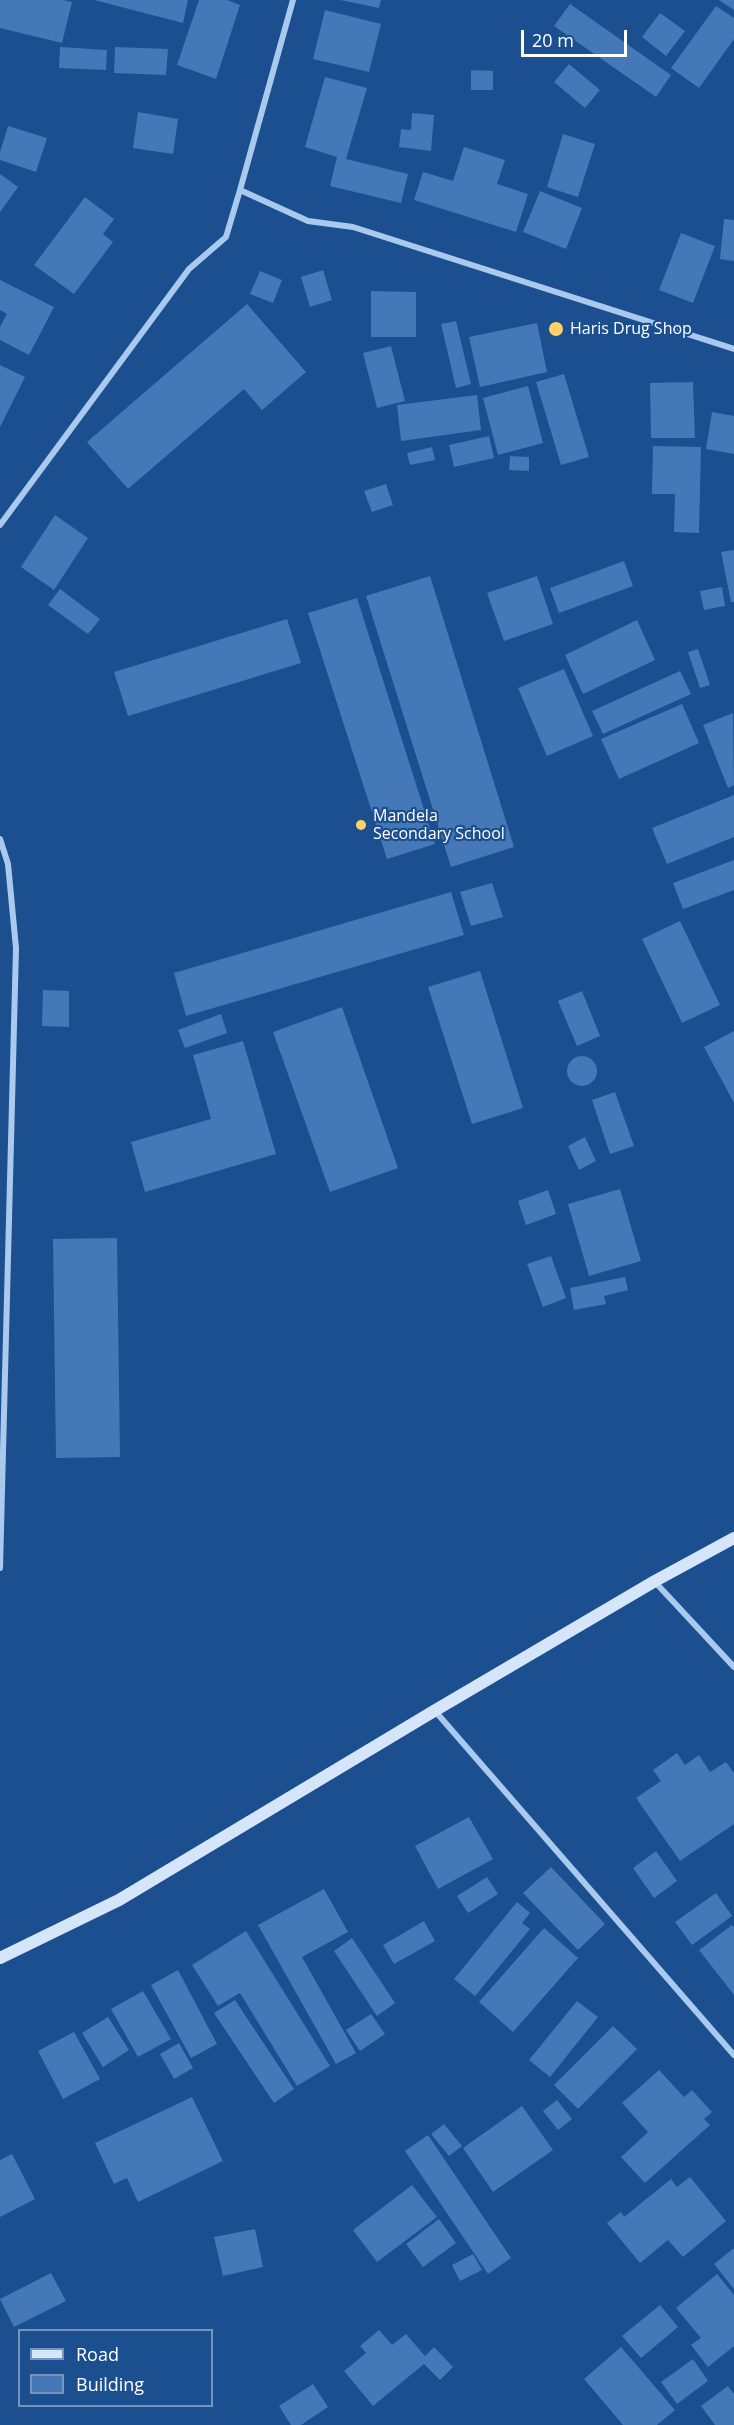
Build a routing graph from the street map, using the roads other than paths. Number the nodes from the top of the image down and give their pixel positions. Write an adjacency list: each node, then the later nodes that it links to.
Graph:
1 (293, 0): 2 (street)
2 (240, 190): 3 (street); 4 (street)
3 (734, 349)
4 (0, 525)
5 (0, 839): 7 (street)
6 (734, 1538): 8 (street)
7 (0, 1568)
8 (655, 1581): 9 (street); 10 (street)
9 (734, 1667)
10 (434, 1711): 11 (street); 12 (street)
11 (0, 1958)
12 (734, 2055)

